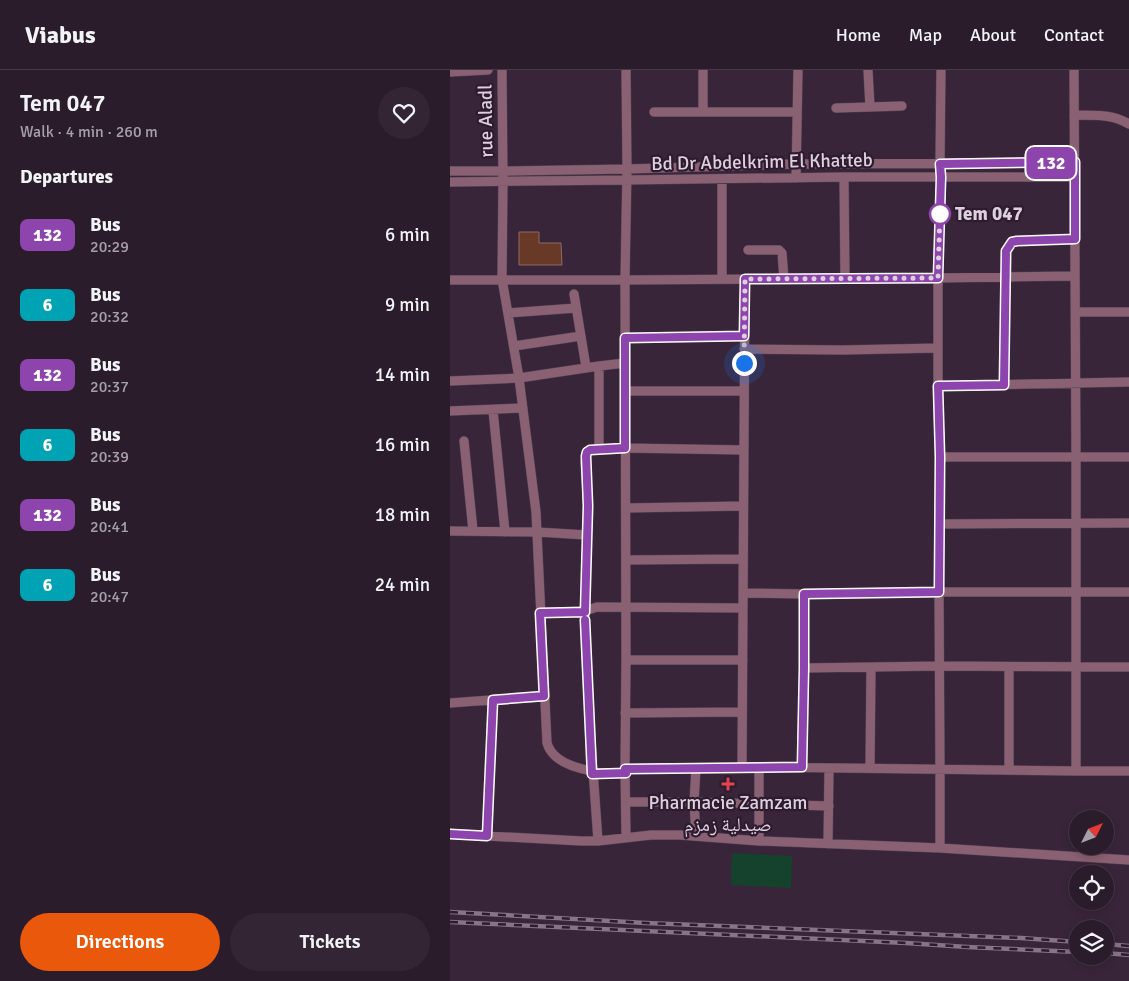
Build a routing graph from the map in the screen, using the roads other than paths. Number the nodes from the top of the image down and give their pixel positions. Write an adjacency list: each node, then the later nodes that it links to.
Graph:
1 (488, 70): 9 (street)
2 (502, 70): 23 (street, rue Aladl)
3 (626, 70): 22 (street)
4 (702, 70): 14 (street)
5 (798, 70): 15 (street)
6 (868, 70): 11 (street)
7 (941, 70): 20 (street)
8 (1074, 70): 16 (street)
9 (450, 72)
10 (902, 106): 11 (street)
11 (870, 107): 12 (street)
12 (836, 108)
13 (654, 112): 14 (street)
14 (703, 112): 15 (street)
15 (797, 112): 19 (street)
16 (1074, 115): 17 (street); 18 (street)
17 (1129, 124)
18 (1075, 162): 20 (street); 26 (street)
19 (796, 164): 20 (street); 22 (street); 27 (street)
20 (940, 164): 25 (street)
21 (450, 170): 23 (street)
22 (627, 170): 23 (street); 29 (street)
23 (503, 171): 30 (street, rue Aladl)
24 (844, 177): 25 (street, Bd Dr Abdelkrim El Khatteb); 27 (street, Bd Dr Abdelkrim El Khatteb); 41 (street)
25 (941, 177): 26 (street, Bd Dr Abdelkrim El Khatteb); 36 (street)
26 (1074, 177): 32 (street)
27 (796, 178): 28 (street, Bd Dr Abdelkrim El Khatteb)
28 (722, 179): 29 (street, Bd Dr Abdelkrim El Khatteb); 38 (street)
29 (626, 180): 30 (street, Bd Dr Abdelkrim El Khatteb); 43 (street)
30 (503, 181): 31 (street, Bd Dr Abdelkrim El Khatteb); 37 (street, rue Aladl)
31 (450, 182)
32 (1075, 239): 34 (street); 35 (street)
33 (748, 250): 40 (street)
34 (1075, 276): 35 (street); 46 (street)
35 (1005, 277): 36 (street); 62 (street)
36 (938, 278): 41 (street); 53 (street)
37 (502, 279): 42 (street); 43 (street); 48 (street, rue Aladl)
38 (722, 279): 39 (street); 43 (street)
39 (745, 279): 40 (street); 50 (street)
40 (784, 279): 41 (street)
41 (845, 279)
42 (450, 280)
43 (625, 280): 51 (street)
44 (574, 294): 45 (street)
45 (576, 308): 48 (street); 49 (street)
46 (1076, 312): 47 (street); 61 (street)
47 (1129, 312)
48 (508, 313): 52 (street, rue Aladl)
49 (581, 336): 52 (street); 57 (street)
50 (744, 336): 51 (street); 54 (street)
51 (625, 338): 55 (street)
52 (514, 346): 58 (street, rue Aladl)
53 (938, 348): 54 (street); 63 (street)
54 (744, 349): 65 (street)
55 (625, 363): 56 (street); 64 (street)
56 (599, 366): 57 (street); 71 (street)
57 (586, 367): 58 (street)
58 (519, 378): 59 (street); 66 (street, rue Aladl)
59 (450, 381)
60 (1129, 382): 61 (street)
61 (1076, 384): 62 (street); 74 (street)
62 (1004, 385): 63 (street)
63 (938, 386): 73 (street)
64 (625, 391): 65 (street); 70 (street)
65 (744, 391): 72 (street)
66 (523, 408): 67 (street); 84 (street, rue Aladl)
67 (493, 410): 68 (street); 83 (street)
68 (450, 411)
69 (464, 441): 82 (street)
70 (625, 448): 71 (street); 72 (street); 77 (street)
71 (600, 449): 85 (street)
72 (744, 450): 76 (street)
73 (940, 457): 74 (street); 80 (street)
74 (1076, 457): 75 (street); 78 (street)
75 (1129, 457)
76 (744, 506): 77 (street); 86 (street)
77 (626, 508): 87 (street)
78 (1076, 523): 79 (street); 80 (street); 89 (street)
79 (1129, 523)
80 (940, 524): 88 (street)
81 (450, 531): 82 (street)
82 (473, 531): 83 (street)
83 (505, 532): 84 (street)
84 (536, 532): 85 (street); 96 (street, rue Aladl)
85 (587, 535): 95 (street)
86 (743, 559): 87 (street); 91 (street)
87 (626, 560): 93 (street)
88 (939, 592): 89 (street); 92 (street); 99 (street)
89 (1076, 592): 90 (street); 100 (street)
90 (1129, 592)
91 (743, 593): 92 (street); 94 (street)
92 (804, 594): 103 (street)
93 (626, 608): 94 (street); 95 (street); 97 (street)
94 (743, 608): 98 (street)
95 (585, 612): 96 (street); 121 (street)
96 (540, 613): 105 (street, rue Aladl)
97 (626, 660): 98 (street); 108 (street)
98 (743, 660): 109 (street)
99 (940, 666): 101 (street); 104 (street); 116 (street)
100 (1076, 666): 101 (street); 102 (street); 119 (street)
101 (1009, 667): 117 (street)
102 (1129, 667)
103 (804, 668): 104 (street); 112 (street)
104 (871, 668): 114 (street)
105 (544, 696): 106 (street); 121 (street, rue Aladl)
106 (493, 700): 107 (street); 127 (street)
107 (450, 703)
108 (625, 712): 109 (street); 118 (street)
109 (742, 712): 110 (street)
110 (742, 767): 111 (street, rue Aladl); 113 (street, rue Aladl)
111 (759, 767): 112 (street, rue Aladl); 124 (street)
112 (802, 767): 115 (street, rue Aladl)
113 (696, 768): 118 (street, rue Aladl); 123 (street)
114 (870, 768): 115 (street, rue Aladl); 116 (street, rue Aladl)
115 (829, 769): 125 (street)
116 (940, 769): 117 (street, rue Aladl); 133 (street)
117 (1009, 770): 119 (street, rue Aladl)
118 (625, 771): 121 (street, rue Aladl); 122 (street)
119 (1076, 771): 120 (street, rue Aladl)
120 (1129, 771)
121 (592, 772): 130 (street)
122 (626, 802): 123 (street); 129 (street)
123 (694, 802): 124 (street); 128 (street)
124 (759, 804): 125 (street); 131 (street)
125 (829, 806): 132 (street)
126 (450, 834): 127 (street)
127 (487, 836): 130 (street)
128 (696, 836): 129 (street); 131 (street)
129 (626, 837): 130 (street)
130 (598, 841)
131 (759, 841): 132 (street)
132 (828, 844): 133 (street)
133 (940, 848): 134 (street)
134 (1129, 860)

